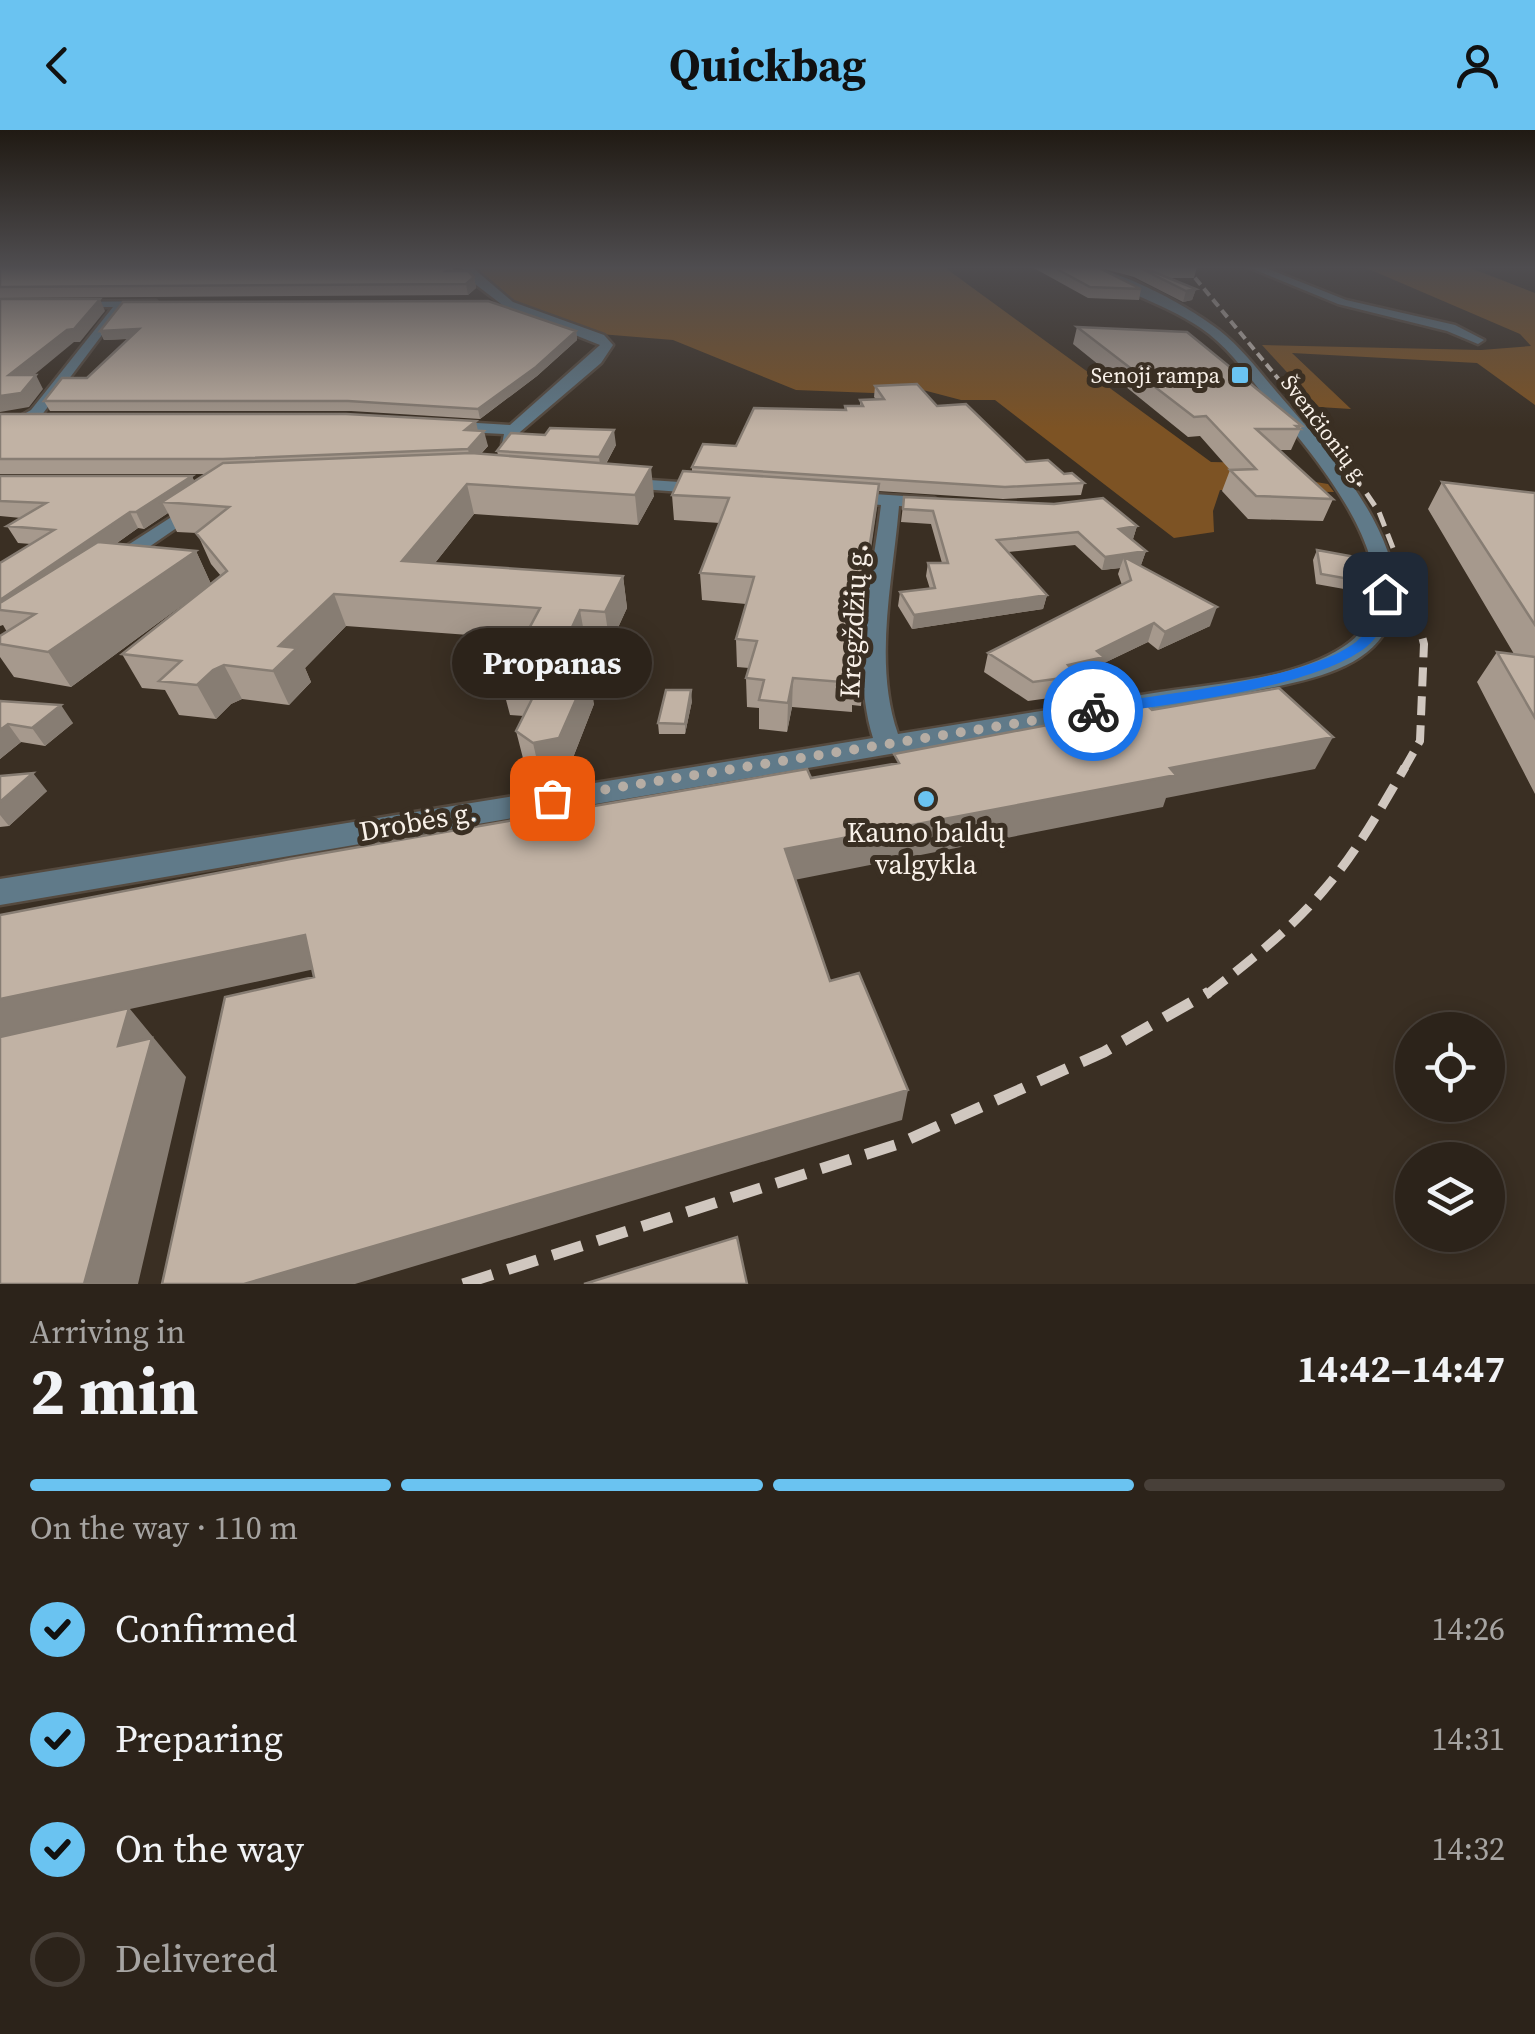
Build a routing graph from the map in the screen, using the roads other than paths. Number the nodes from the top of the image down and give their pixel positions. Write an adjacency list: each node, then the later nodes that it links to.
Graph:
1 (108, 321): 6 (street)
2 (548, 321): 8 (street)
3 (1195, 321): 17 (street, Švenčionių g.)
4 (1424, 321): 5 (street)
5 (1478, 340)
6 (44, 420)
7 (423, 424): 8 (street)
8 (514, 430): 9 (street)
9 (505, 447)
10 (592, 481): 11 (street)
11 (724, 490)
12 (214, 494): 16 (street)
13 (817, 496): 14 (street)
14 (890, 500): 15 (street); 18 (street, Kregždžių g.)
15 (946, 504)
16 (99, 573)
17 (1362, 644): 18 (street, Drobės g.)
18 (888, 744): 19 (street, Drobės g.)
19 (0, 892)

